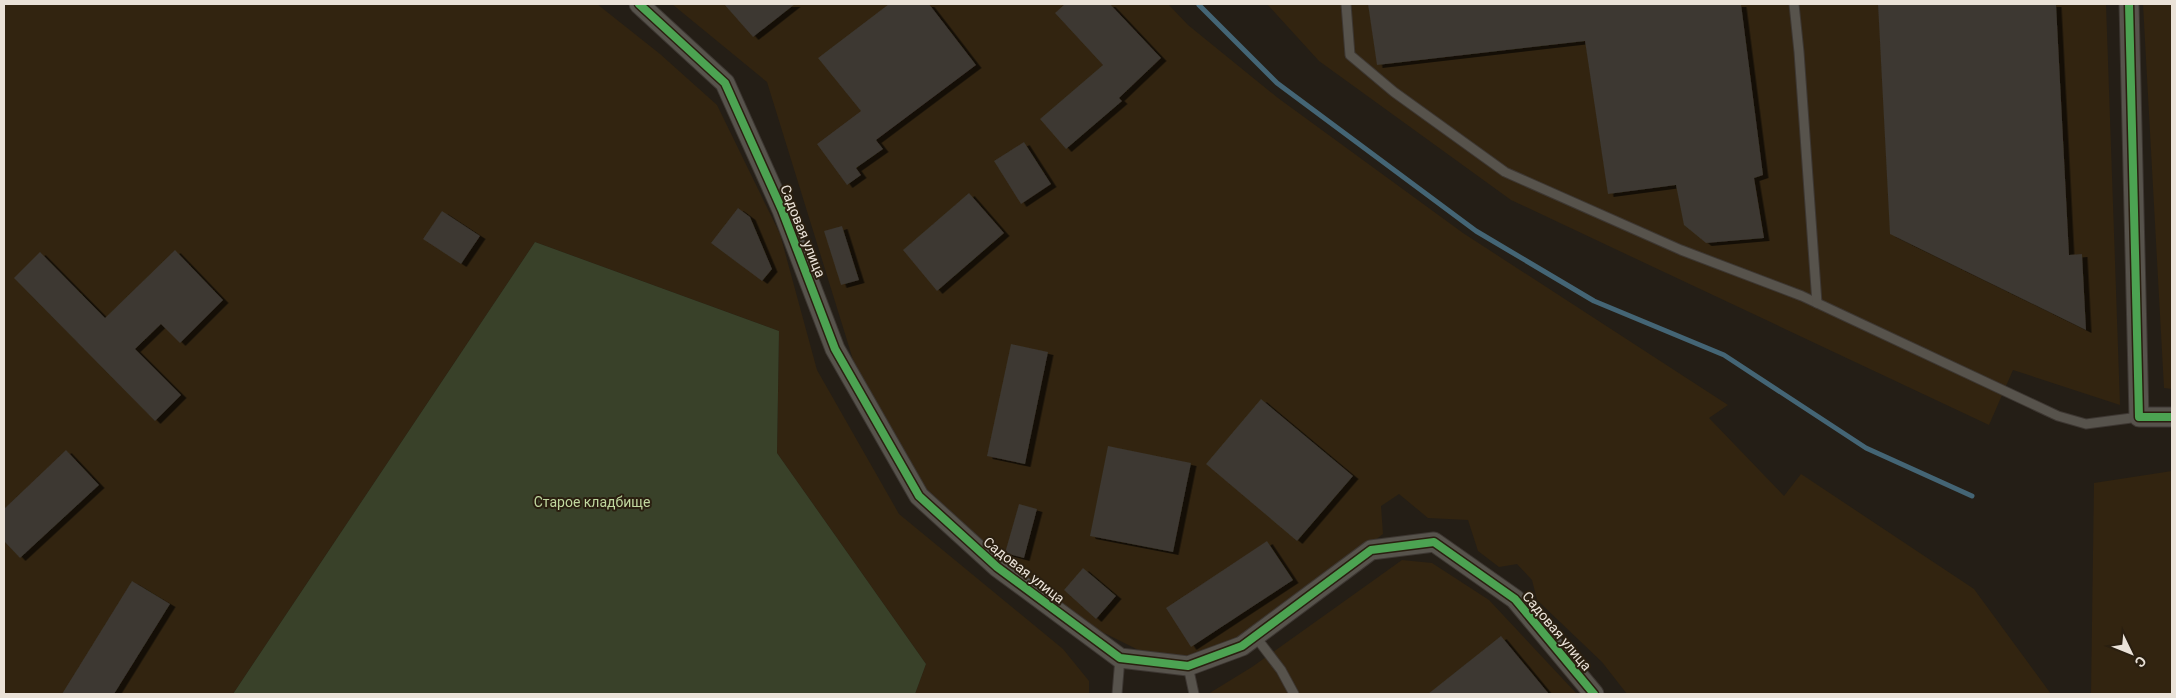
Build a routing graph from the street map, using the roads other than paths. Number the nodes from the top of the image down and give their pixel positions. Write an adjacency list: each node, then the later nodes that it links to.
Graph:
1 (640, 4): 9 (street, Садовая улица)
2 (1346, 4): 5 (lane)
3 (1794, 4): 5 (lane)
4 (2130, 4): 6 (street)
5 (1817, 303): 6 (lane)
6 (2139, 417): 7 (street)
7 (2172, 417)
8 (1255, 636): 10 (street, Садовая улица); 13 (lane); 14 (street, Садовая улица)
9 (1120, 658): 10 (street, Садовая улица); 11 (lane)
10 (1188, 666): 12 (lane)
11 (1117, 694)
12 (1194, 694)
13 (1294, 694)
14 (1594, 694)

